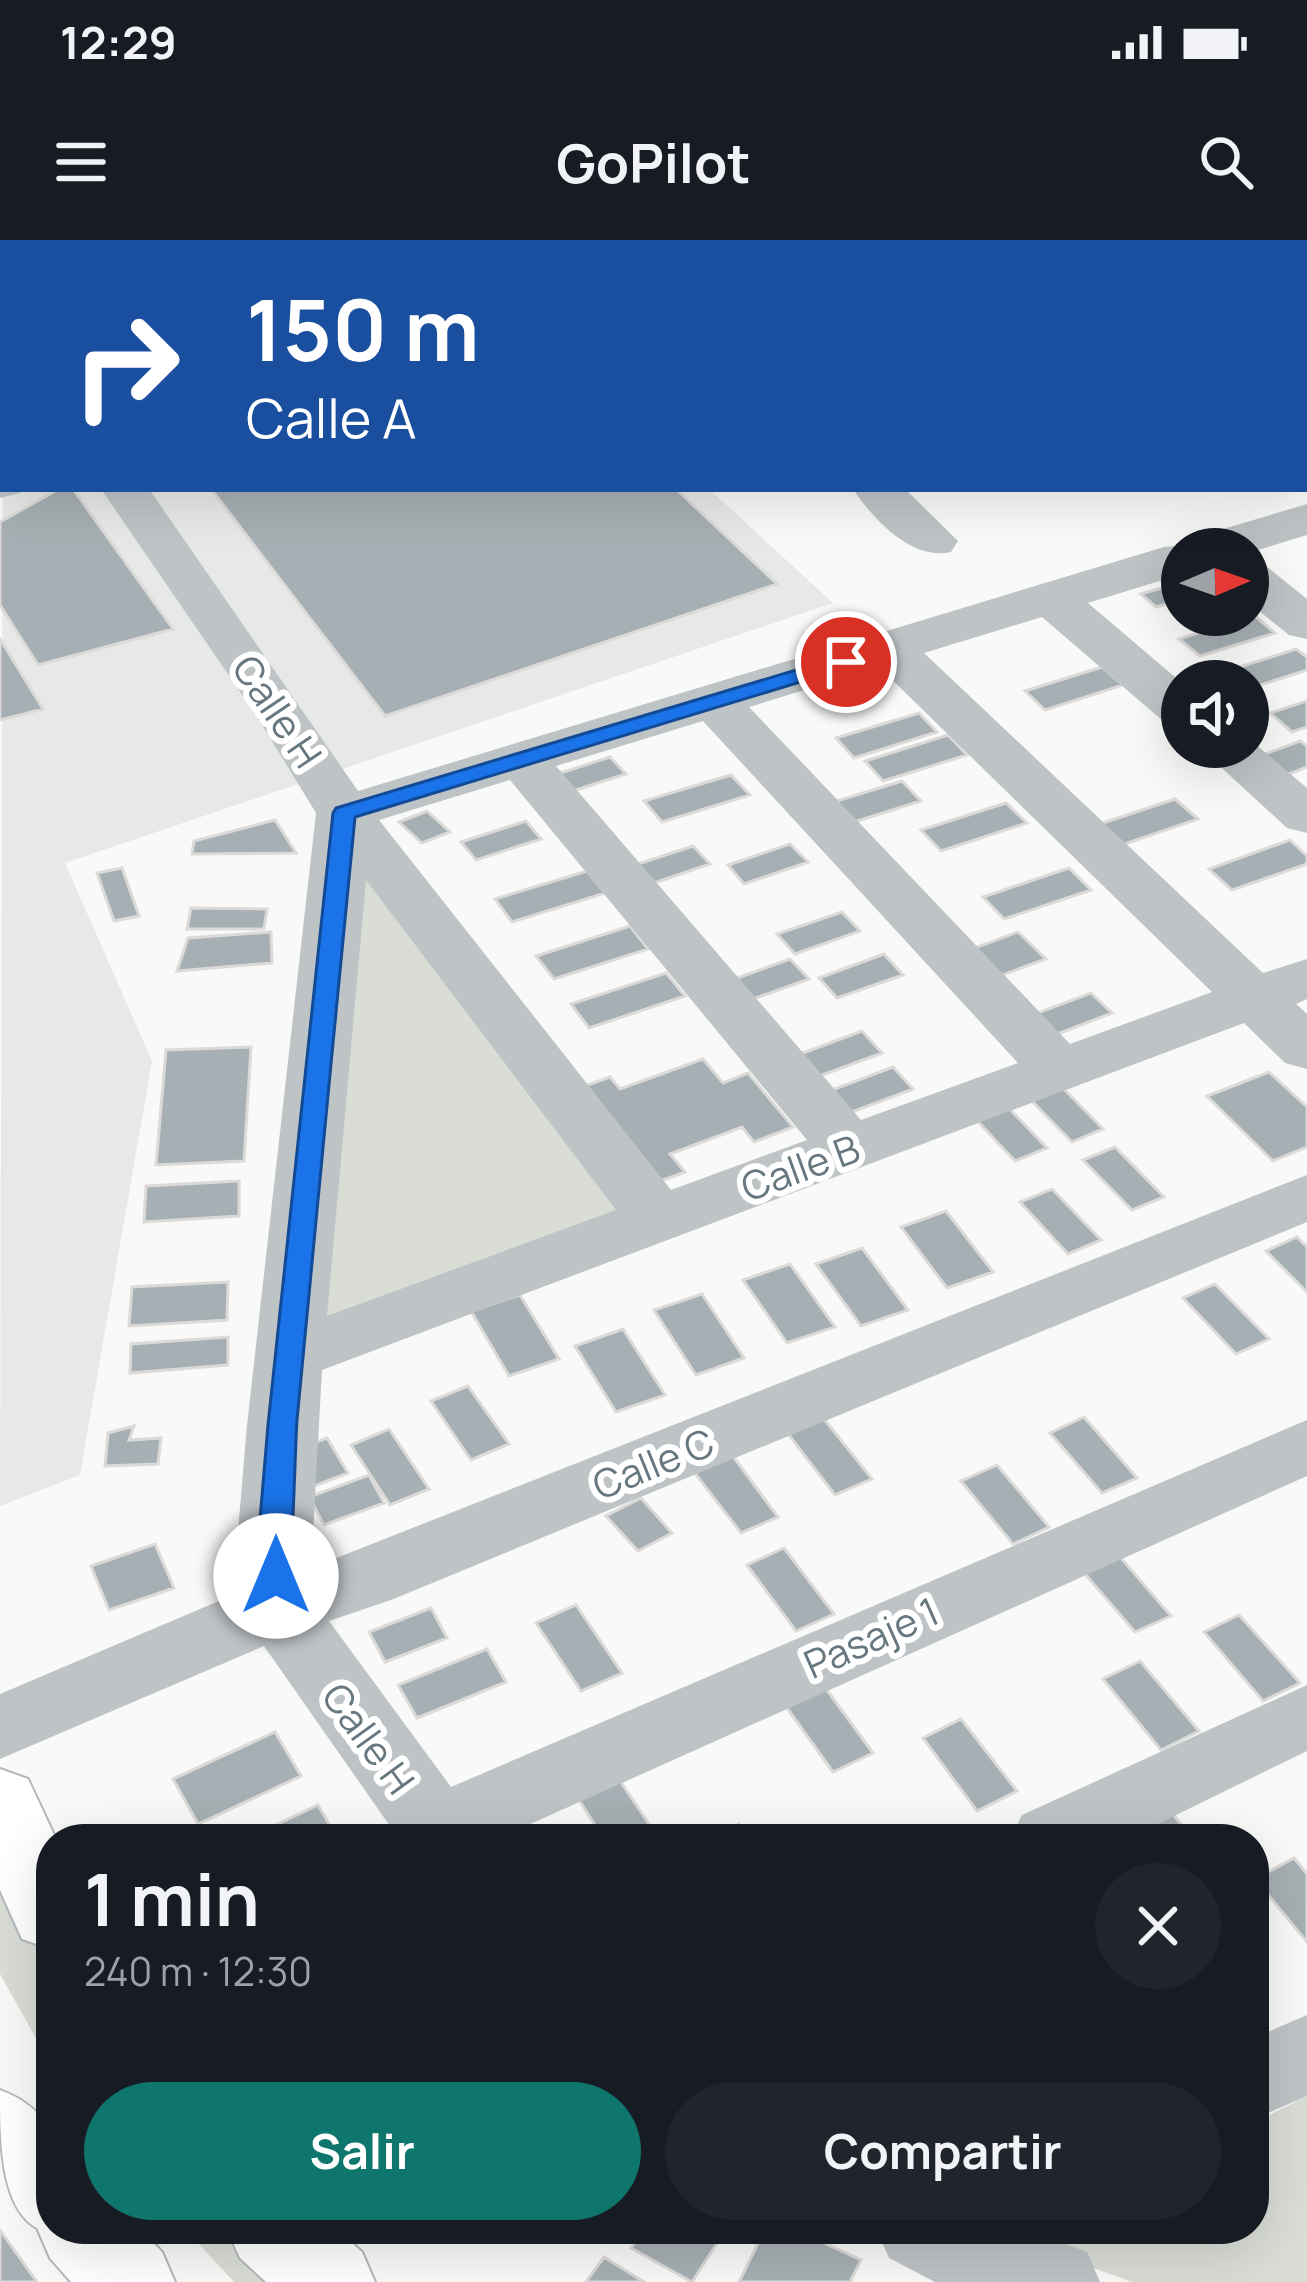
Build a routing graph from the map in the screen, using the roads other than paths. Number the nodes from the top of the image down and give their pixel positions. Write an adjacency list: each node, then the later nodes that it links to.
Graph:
1 (127, 492): 15 (street, Calle H)
2 (880, 492): 5 (street)
3 (1307, 519): 4 (street)
4 (1269, 531)
5 (933, 541)
6 (1161, 564): 8 (street)
7 (1269, 594): 9 (street)
8 (1051, 598): 10 (street); 11 (street)
9 (1307, 624)
10 (889, 648): 12 (street); 17 (street)
11 (1161, 692)
12 (716, 703): 13 (street); 19 (street)
13 (523, 760): 15 (street); 20 (street)
14 (1251, 768): 16 (street)
15 (344, 813): 22 (street, Calle H); 23 (street)
16 (1307, 815)
17 (1281, 988): 18 (street); 19 (street, Calle B)
18 (1307, 1049)
19 (1060, 1070): 20 (street, Calle B)
20 (850, 1149): 22 (street, Calle B)
21 (1307, 1197): 25 (street, Calle C)
22 (658, 1219): 23 (street, Calle B)
23 (292, 1354): 25 (street)
24 (1307, 1446): 30 (street, Pasaje 1)
25 (278, 1608): 27 (street, Calle C); 29 (street, Calle H)
26 (1307, 1716): 31 (street)
27 (0, 1728)
28 (0, 1802): 32 (main road)
29 (433, 1824)
30 (460, 1824)
31 (1081, 1824)
32 (36, 1881)
33 (1307, 2054): 34 (street)
34 (1269, 2073)
35 (0, 2129): 36 (main road)
36 (36, 2174)
37 (95, 2244): 40 (main road)
38 (288, 2244): 41 (main road)
39 (939, 2246): 42 (street)
40 (130, 2282)
41 (330, 2282)
42 (1054, 2282)

